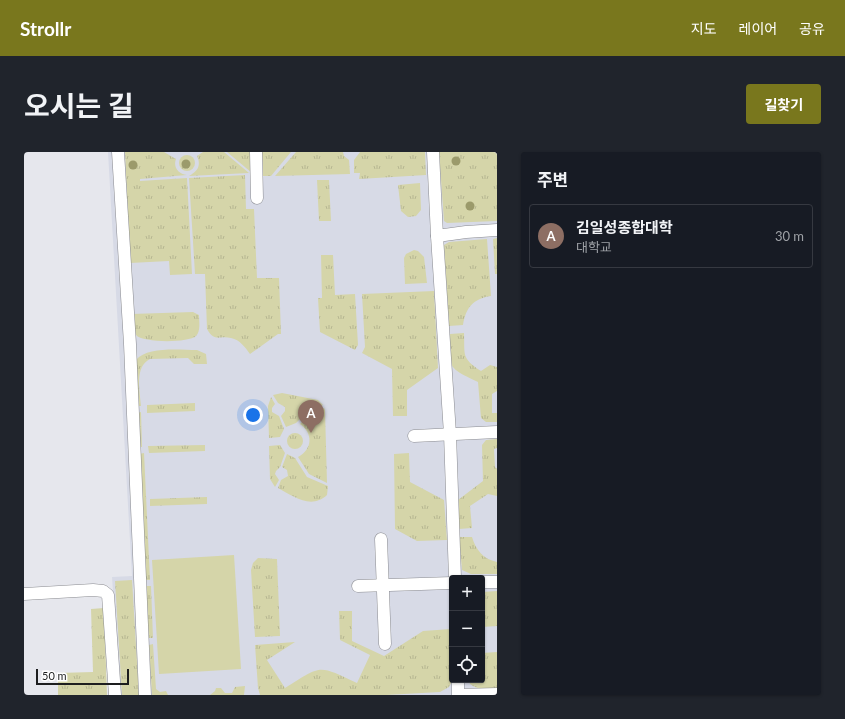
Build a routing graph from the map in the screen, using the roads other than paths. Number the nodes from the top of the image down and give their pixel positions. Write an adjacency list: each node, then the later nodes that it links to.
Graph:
1 (118, 152): 22 (street)
2 (256, 152): 4 (street)
3 (433, 152): 6 (street)
4 (257, 198)
5 (497, 230): 6 (street)
6 (437, 236): 8 (street)
7 (497, 432): 8 (street)
8 (450, 434): 9 (street); 11 (street)
9 (414, 436)
10 (381, 540): 15 (street)
11 (455, 575)
12 (485, 582): 13 (street)
13 (497, 582)
14 (449, 583): 15 (street)
15 (383, 585): 16 (street); 18 (street)
16 (358, 586)
17 (24, 594): 21 (street)
18 (385, 644)
19 (458, 683): 23 (street)
20 (497, 694): 23 (street)
21 (115, 695)
22 (145, 695)
23 (458, 695)

